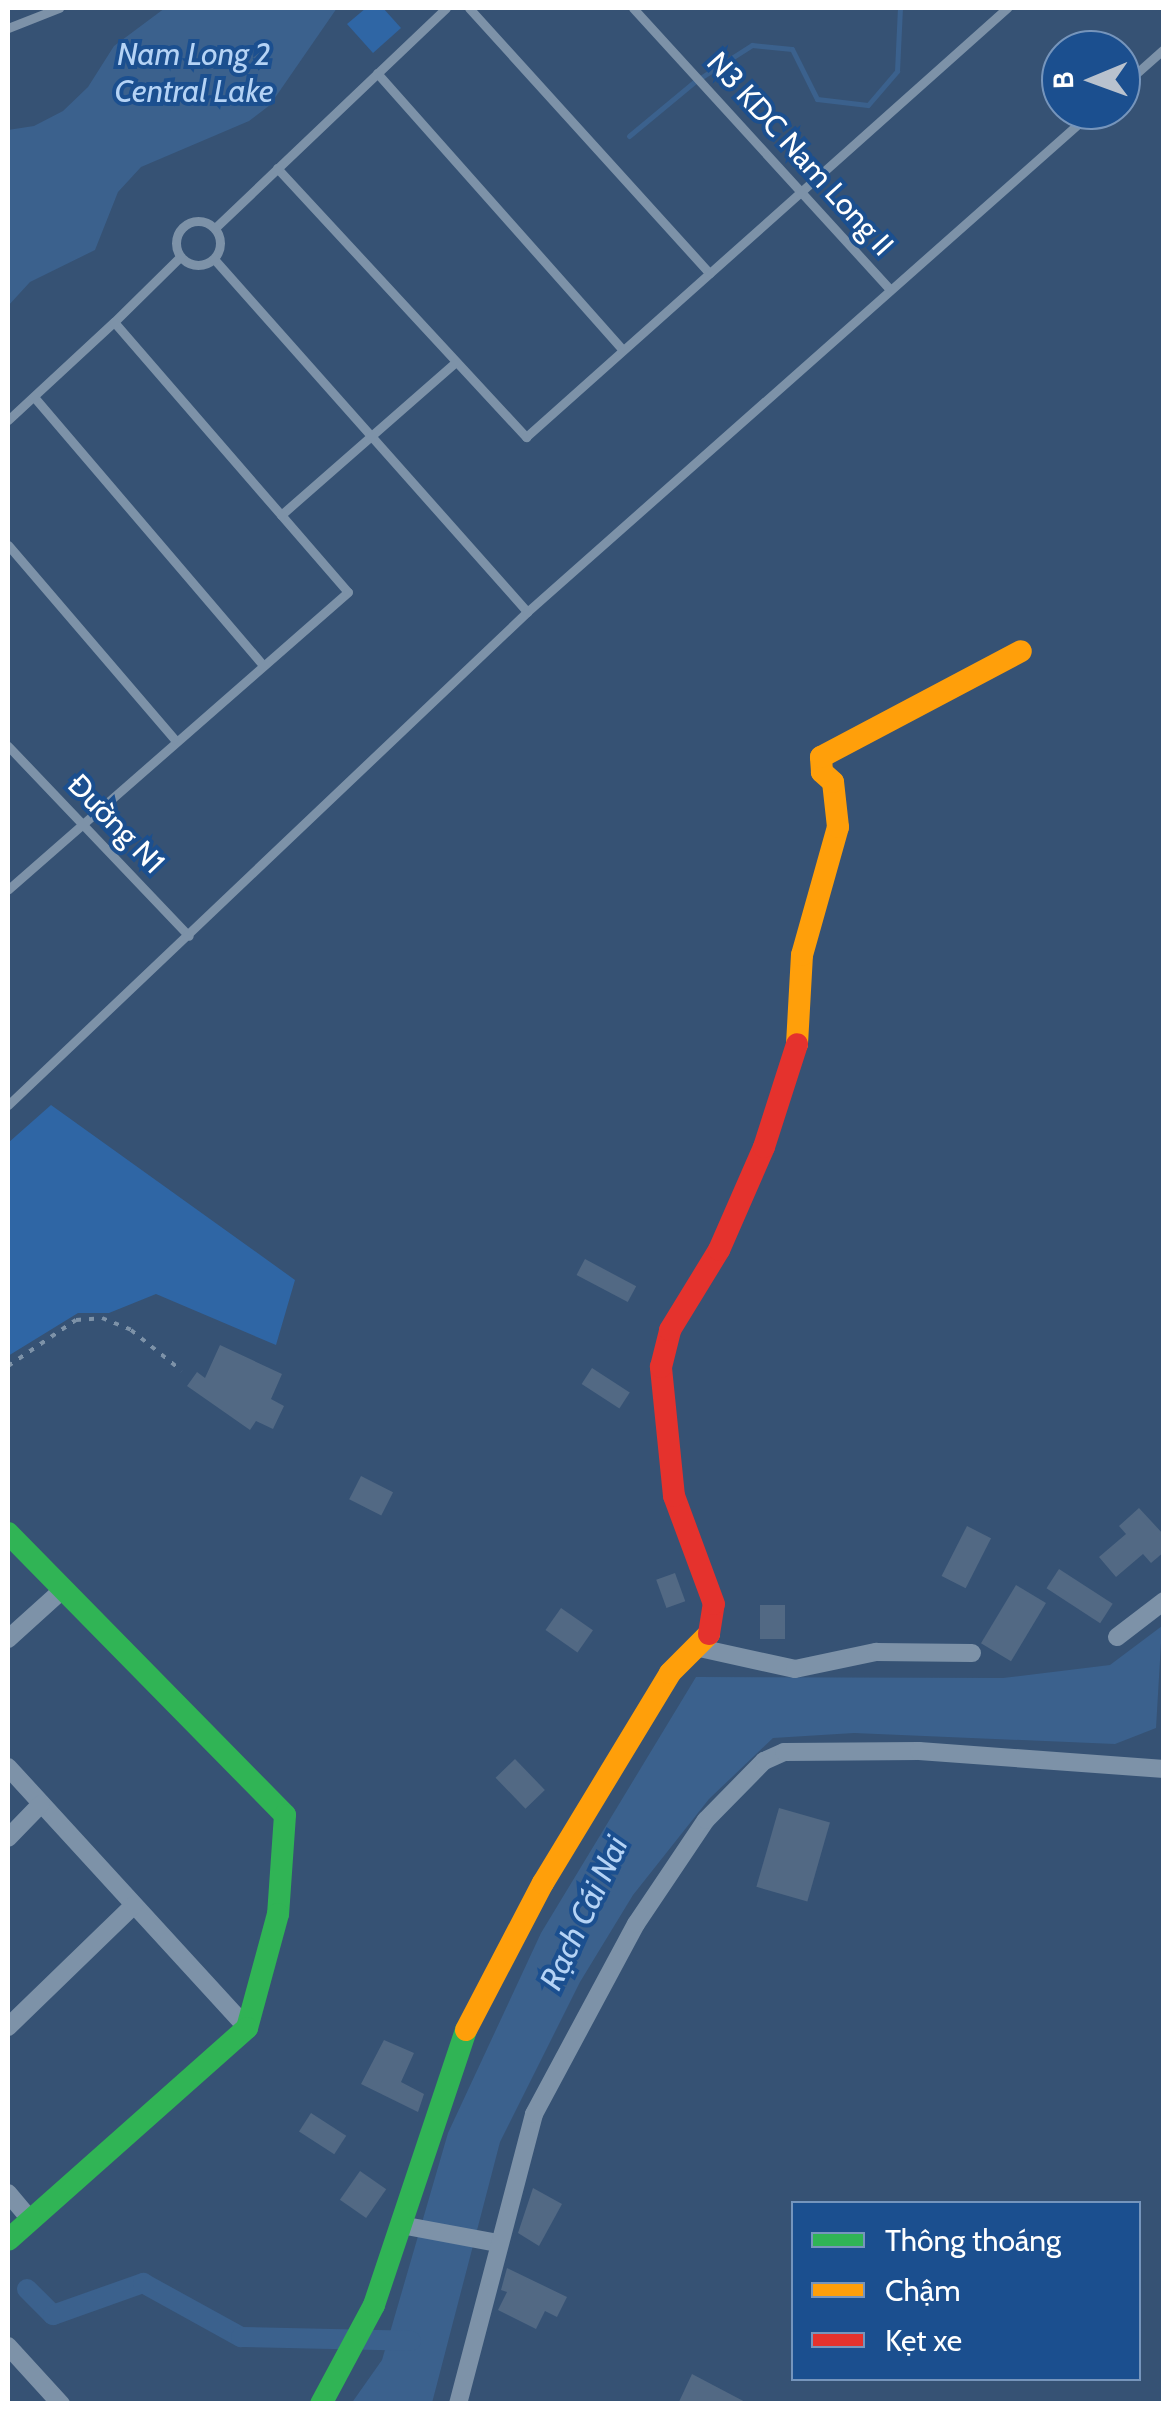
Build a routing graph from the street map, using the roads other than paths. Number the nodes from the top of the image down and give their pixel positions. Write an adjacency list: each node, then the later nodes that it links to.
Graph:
1 (59, 8): 6 (lane)
2 (446, 8): 9 (lane)
3 (469, 8): 16 (lane)
4 (632, 8): 12 (lane, N3 KDC Nam Long II)
5 (1007, 8): 12 (lane)
6 (8, 28)
7 (1164, 49): 8 (lane)
8 (1141, 69)
9 (377, 73): 11 (lane); 19 (lane)
10 (1071, 130): 17 (lane)
11 (277, 168): 13 (lane); 20 (lane)
12 (800, 190): 16 (lane); 17 (lane, N3 KDC Nam Long II)
13 (215, 228): 14 (lane); 15 (lane)
14 (180, 257): 15 (lane); 18 (lane)
15 (214, 259): 23 (lane)
16 (709, 273): 19 (lane)
17 (890, 289): 26 (lane)
18 (114, 322): 21 (lane); 24 (lane)
19 (624, 350): 20 (lane)
20 (456, 362): 23 (lane)
21 (34, 397): 22 (lane); 28 (lane)
22 (8, 420)
23 (371, 436): 24 (lane); 26 (lane)
24 (282, 515): 28 (lane)
25 (8, 546): 29 (lane)
26 (527, 612): 33 (lane)
27 (1021, 651): 40 (street)
28 (261, 663): 29 (lane)
29 (174, 739): 31 (lane)
30 (8, 746): 31 (lane, Đường N1)
31 (79, 824): 32 (lane); 33 (lane, Đường N1)
32 (8, 890)
33 (188, 936): 34 (lane)
34 (8, 1105)
35 (8, 1532): 36 (street)
36 (60, 1592): 39 (street); 48 (street)
37 (1163, 1603): 38 (street)
38 (1117, 1638)
39 (8, 1639)
40 (717, 1650): 41 (street); 51 (street)
41 (972, 1653)
42 (1162, 1763): 53 (street)
43 (8, 1768): 44 (street)
44 (41, 1804): 45 (street); 46 (street)
45 (8, 1838)
46 (134, 1905): 47 (street); 48 (street)
47 (8, 2027)
48 (247, 2028): 50 (street)
49 (8, 2193): 50 (street)
50 (30, 2218): 52 (street)
51 (409, 2226): 53 (street); 55 (street)
52 (8, 2240)
53 (490, 2242): 57 (street)
54 (8, 2346): 56 (street)
55 (324, 2399)
56 (61, 2404)
57 (458, 2404)

